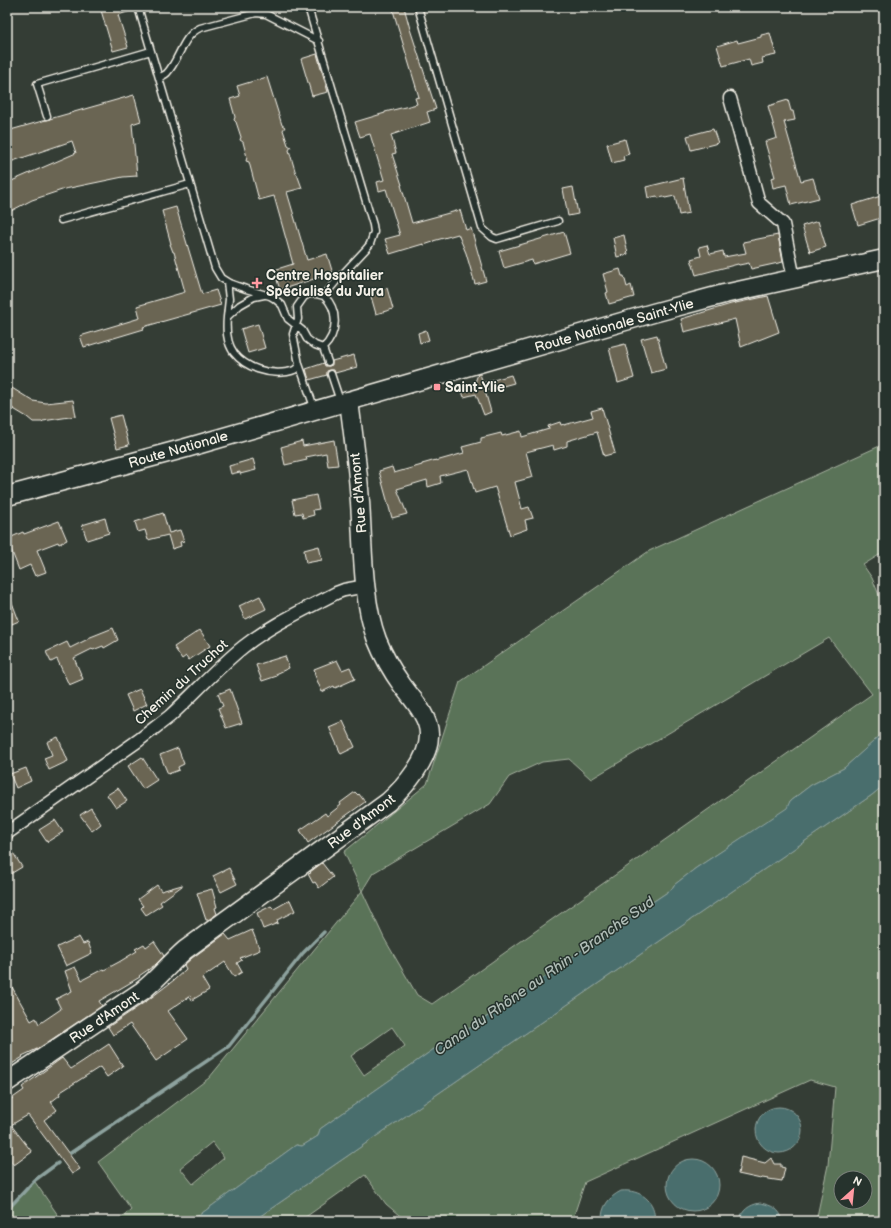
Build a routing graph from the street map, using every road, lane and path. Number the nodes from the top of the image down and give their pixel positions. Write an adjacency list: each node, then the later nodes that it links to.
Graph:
1 (138, 7): 5 (lane)
2 (308, 7): 4 (lane)
3 (418, 7): 11 (lane)
4 (319, 41): 6 (lane); 16 (lane)
5 (152, 51): 6 (lane); 8 (lane)
6 (160, 78): 9 (lane)
7 (730, 98): 13 (street)
8 (47, 116)
9 (190, 184): 10 (lane); 14 (lane)
10 (61, 220)
11 (558, 221)
12 (884, 259): 13 (street, Route Nationale Saint-Ylie)
13 (794, 278): 23 (street, Route Nationale Saint-Ylie)
14 (227, 282): 15 (lane); 17 (lane)
15 (265, 294): 17 (lane); 18 (lane)
16 (324, 296): 18 (lane); 19 (lane)
17 (227, 317): 21 (lane)
18 (295, 325): 19 (lane); 21 (lane)
19 (324, 348): 20 (lane)
20 (328, 362)
21 (299, 364): 24 (lane)
22 (331, 374): 23 (lane)
23 (344, 402): 24 (street, Route Nationale); 26 (street, Rue d'Amont)
24 (315, 410): 25 (street, Route Nationale)
25 (7, 496)
26 (366, 586): 27 (street, Chemin du Truchot); 28 (street, Rue d'Amont)
27 (7, 833)
28 (7, 1082)

